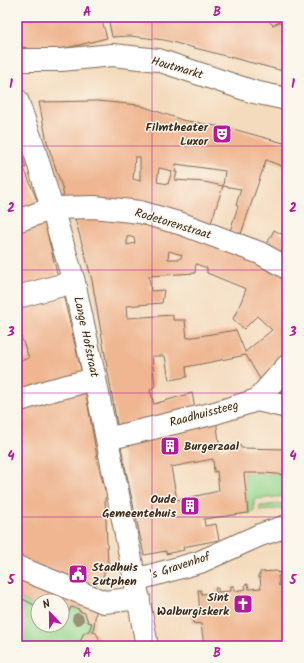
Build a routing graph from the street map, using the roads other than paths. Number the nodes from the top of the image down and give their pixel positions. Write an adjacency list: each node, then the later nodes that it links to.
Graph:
1 (17, 60): 2 (street, Houtmarkt)
2 (287, 99)
3 (17, 100): 4 (street, Lange Hofstraat)
4 (53, 208): 5 (street, Rodetorenstraat); 6 (street, Rodetorenstraat); 7 (street, Lange Hofstraat)
5 (17, 221)
6 (287, 268)
7 (74, 282): 8 (street); 10 (street, Lange Hofstraat)
8 (17, 297)
9 (287, 366): 11 (street)
10 (95, 379): 12 (street); 14 (street, Lange Hofstraat)
11 (257, 400): 13 (street); 14 (street, Raadhuissteeg)
12 (17, 401)
13 (287, 407)
14 (107, 439): 17 (street, Lange Hofstraat)
15 (287, 526): 17 (street, 's Gravenhof)
16 (17, 567): 17 (street, 's Gravenhof)
17 (137, 589): 18 (street)
18 (147, 646)

